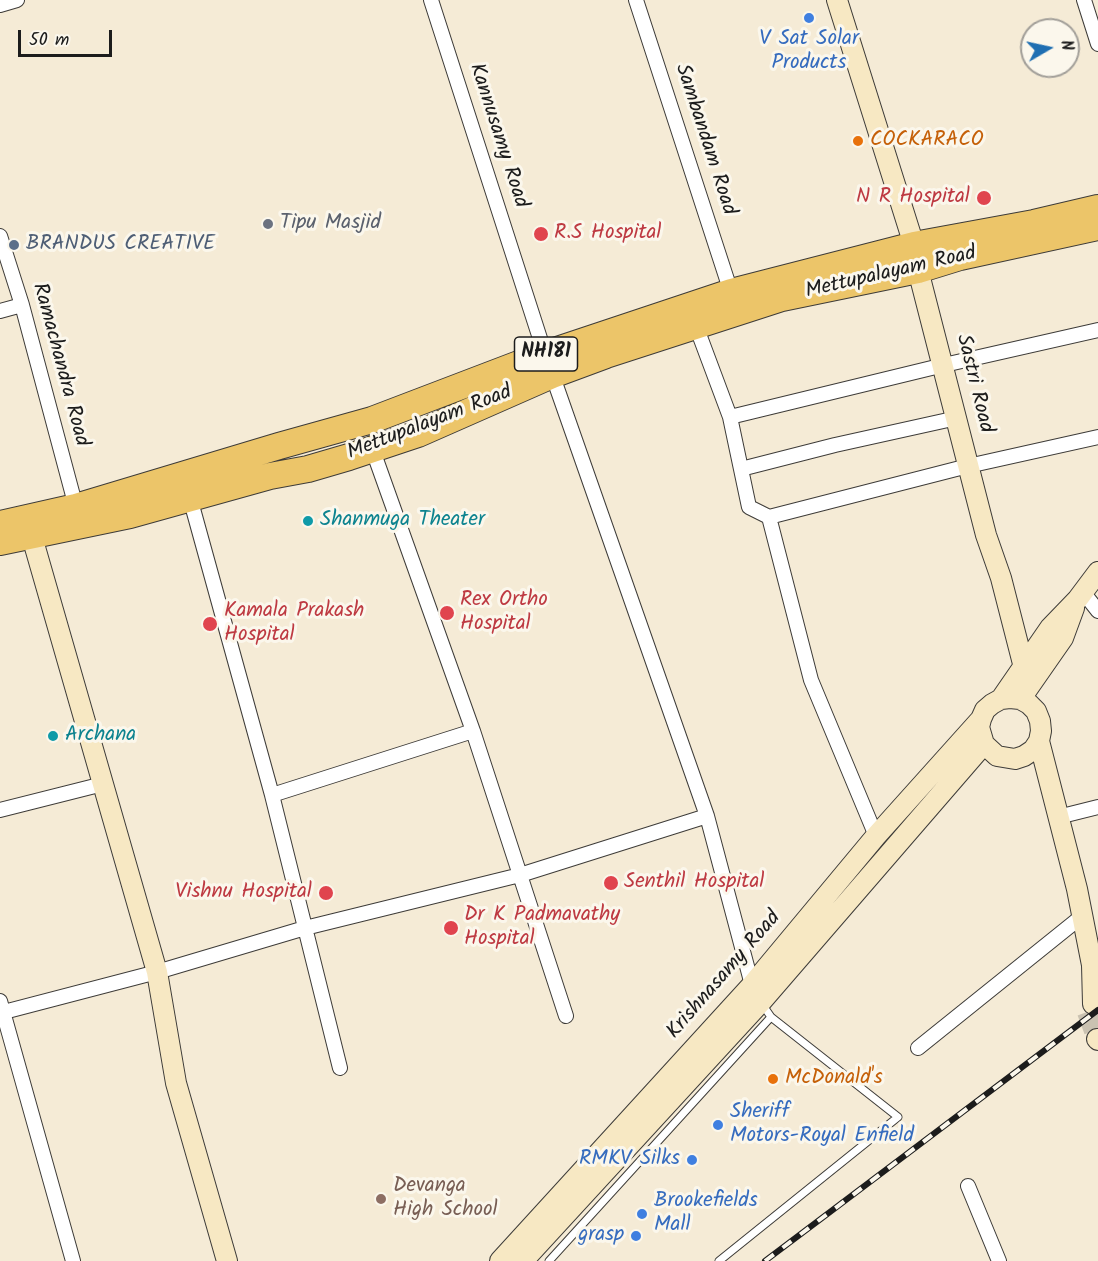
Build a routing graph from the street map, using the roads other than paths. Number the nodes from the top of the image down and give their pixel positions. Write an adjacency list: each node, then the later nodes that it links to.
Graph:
1 (17, 0): 6 (street)
2 (431, 0): 18 (street, Kannusamy Road)
3 (636, 0): 13 (street, Sambandam Road)
4 (837, 0): 11 (main road, Sastri Road)
5 (1084, 0): 7 (street)
6 (0, 5)
7 (1098, 44)
8 (1098, 208): 11 (highway, Mettupalayam Road / NH181)
9 (1098, 227): 12 (highway, Mettupalayam Road / NH181)
10 (0, 236): 14 (street, Ramachandra Road)
11 (914, 245): 12 (main road, Sastri Road); 13 (highway, Mettupalayam Road / NH181)
12 (918, 270): 16 (highway, Mettupalayam Road / NH181); 19 (main road, Sastri Road)
13 (731, 292): 18 (highway, Mettupalayam Road / NH181)
14 (22, 305): 15 (street); 27 (street, Ramachandra Road)
15 (0, 311)
16 (696, 326): 18 (highway, Mettupalayam Road / NH181); 20 (street)
17 (1098, 330): 19 (street)
18 (549, 365): 23 (highway, Mettupalayam Road / NH181); 27 (highway, Mettupalayam Road / NH181); 45 (street, Kannusamy Road)
19 (944, 365): 20 (street); 21 (main road, Sastri Road)
20 (730, 417): 25 (street)
21 (957, 418): 24 (main road, Sastri Road); 25 (street)
22 (1098, 437): 24 (street)
23 (372, 448): 26 (highway, Mettupalayam Road / NH181); 37 (street)
24 (968, 466): 28 (street); 35 (main road, Sastri Road)
25 (741, 469): 28 (street)
26 (190, 498): 30 (highway, Mettupalayam Road / NH181); 42 (street)
27 (76, 507): 30 (highway, Mettupalayam Road / NH181)
28 (768, 517): 47 (street)
29 (0, 524): 30 (highway, Mettupalayam Road / NH181)
30 (29, 526): 31 (highway, Mettupalayam Road / NH181); 41 (main road)
31 (0, 542)
32 (1098, 572): 33 (main road)
33 (1080, 596): 34 (street); 35 (main road)
34 (1098, 611)
35 (1017, 686): 36 (main road); 38 (main road)
36 (981, 719): 39 (main road); 47 (main road, Krishnasamy Road)
37 (473, 731): 42 (street); 48 (street)
38 (1039, 741): 40 (main road); 46 (main road)
39 (984, 744): 40 (main road); 52 (main road)
40 (1015, 759): 49 (main road)
41 (103, 784): 44 (street); 51 (main road)
42 (272, 795): 50 (street)
43 (1098, 807): 46 (street)
44 (0, 810)
45 (707, 816): 48 (street); 52 (street, Kannusamy Road)
46 (1058, 817): 49 (main road)
47 (876, 836): 52 (main road, Krishnasamy Road)
48 (520, 875): 50 (street); 54 (street)
49 (1076, 921): 55 (street)
50 (305, 928): 51 (street); 56 (street)
51 (157, 972): 53 (street); 59 (main road)
52 (761, 1001): 60 (main road, Krishnasamy Road); 61 (main road); 62 (lane); 63 (lane)
53 (1, 1009): 58 (street)
54 (566, 1016)
55 (918, 1048)
56 (340, 1068)
57 (968, 1186): 64 (street)
58 (73, 1261)
59 (227, 1261)
60 (500, 1261)
61 (523, 1261)
62 (549, 1261)
63 (719, 1261)
64 (999, 1261)

